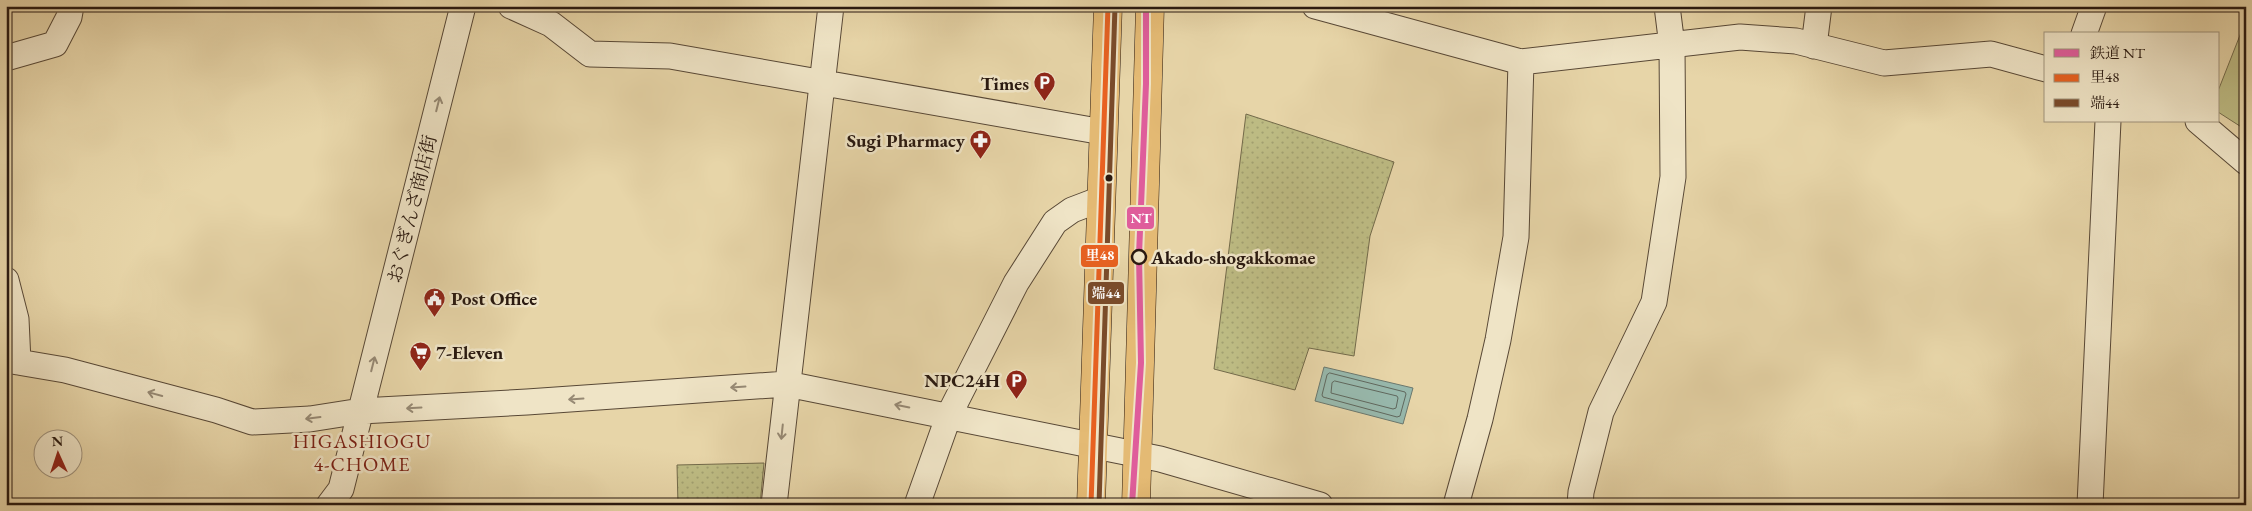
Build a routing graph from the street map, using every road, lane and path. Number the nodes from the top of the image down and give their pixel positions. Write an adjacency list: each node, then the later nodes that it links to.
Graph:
1 (71, 6): 14 (street)
2 (463, 6): 26 (street, おぐぎんざ商店街, one-way to 2)
3 (511, 6): 17 (street)
4 (831, 6): 17 (street)
5 (1108, 6): 20 (main road)
6 (1150, 6): 29 (main road)
7 (1315, 6): 15 (street)
8 (1667, 6): 12 (street)
9 (1819, 6): 13 (street)
10 (2094, 6): 11 (street)
11 (2085, 32)
12 (1672, 46): 13 (street); 15 (street); 37 (street)
13 (1814, 46): 16 (street)
14 (6, 58)
15 (1521, 62): 36 (street)
16 (2044, 68)
17 (821, 83): 20 (street); 25 (street)
18 (2108, 122): 38 (street)
19 (2199, 122): 21 (street)
20 (1103, 132): 22 (main road)
21 (2246, 162)
22 (1101, 199): 27 (street); 28 (main road)
23 (6, 280): 24 (street)
24 (12, 361): 26 (street, one-way to 24)
25 (787, 384): 26 (street, one-way to 26); 27 (street, one-way to 25); 31 (street, one-way to 31)
26 (361, 411): 30 (street, おぐぎんざ商店街)
27 (950, 415): 28 (street); 32 (street)
28 (1092, 446): 29 (street); 33 (main road)
29 (1136, 454): 34 (main road); 35 (street)
30 (330, 505)
31 (774, 505)
32 (916, 505)
33 (1091, 505)
34 (1136, 505)
35 (1320, 505)
36 (1456, 505)
37 (1580, 505)
38 (2090, 505)

